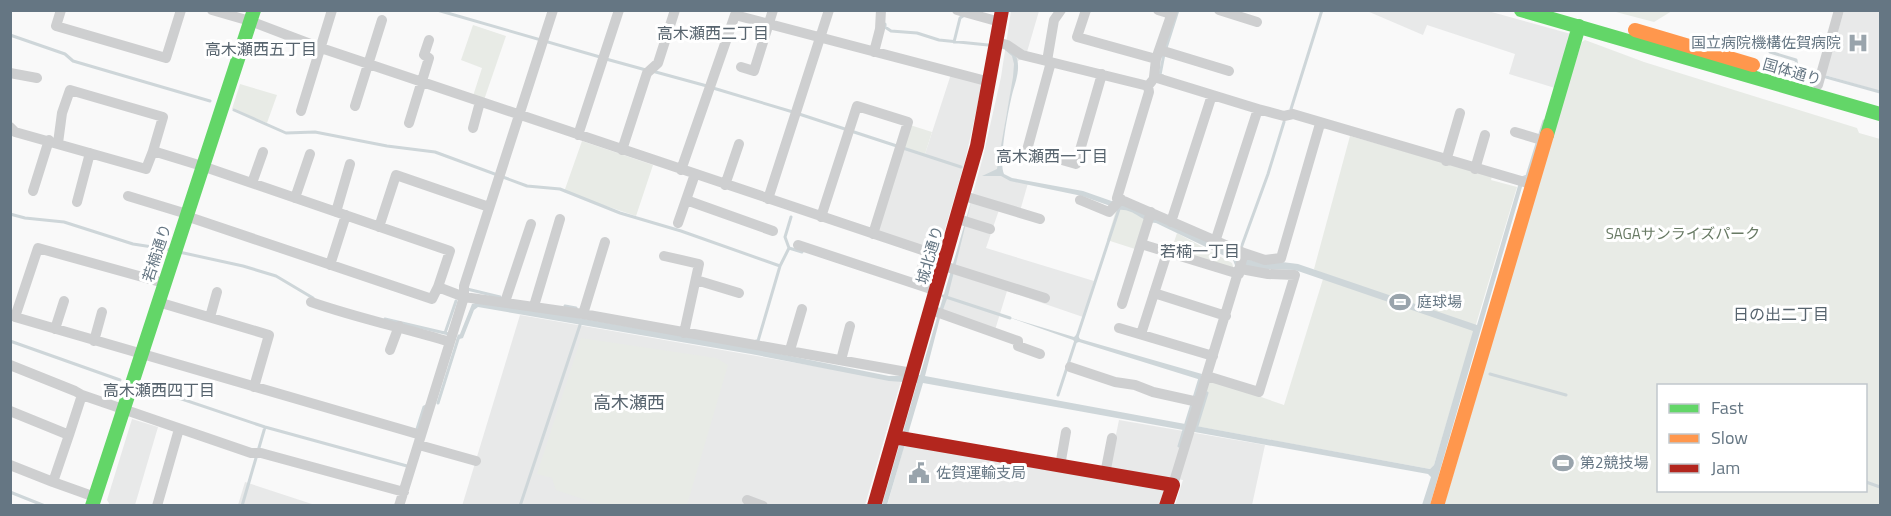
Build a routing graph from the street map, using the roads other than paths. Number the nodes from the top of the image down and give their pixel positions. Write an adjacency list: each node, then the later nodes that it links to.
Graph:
1 (61, 10): 2 (street)
2 (181, 10)
3 (212, 10): 22 (street)
4 (332, 10): 31 (street)
5 (553, 10): 53 (street)
6 (619, 10): 59 (street)
7 (675, 10): 64 (street)
8 (773, 10): 26 (street)
9 (829, 10): 28 (street)
10 (881, 10): 32 (street)
11 (1061, 10): 34 (street)
12 (1086, 10): 33 (street)
13 (1158, 10): 19 (street)
14 (1219, 10): 21 (street)
15 (1521, 10): 27 (main road, 国体通り)
16 (1564, 10): 44 (main road, 国体通り)
17 (1839, 10): 44 (street)
18 (963, 12): 23 (street)
19 (1172, 12): 33 (street)
20 (736, 13): 26 (street); 73 (street)
21 (1235, 13): 25 (street)
22 (252, 16): 31 (street); 72 (main road, 若楠通り)
23 (1001, 16): 30 (main road, 城北通り)
24 (382, 20): 35 (street)
25 (1257, 22)
26 (769, 24): 28 (street); 36 (street)
27 (1579, 26): 52 (main road, 国体通り); 61 (main road)
28 (820, 38): 32 (street); 82 (street)
29 (429, 40): 41 (street)
30 (997, 42): 34 (street); 42 (main road, 城北通り)
31 (321, 48): 35 (street); 50 (street)
32 (874, 52): 42 (street)
33 (1161, 54): 37 (street); 43 (street)
34 (1049, 61): 39 (street); 39 (street)
35 (368, 64): 41 (street); 48 (street)
36 (741, 67)
37 (1229, 71)
38 (10, 73): 40 (street)
39 (1102, 74): 43 (street)
40 (37, 78)
41 (422, 82): 46 (street); 54 (street)
42 (990, 82): 80 (main road, 城北通り)
43 (1151, 82): 45 (street); 86 (street)
44 (1818, 85): 47 (main road, 国体通り)
45 (1212, 95): 49 (street); 95 (street)
46 (480, 102): 53 (street); 56 (street)
47 (1881, 103)
48 (355, 106)
49 (1258, 110): 55 (street); 103 (street)
50 (301, 111)
51 (1460, 113): 69 (street)
52 (1881, 114)
53 (519, 115): 59 (street); 87 (street)
54 (409, 123)
55 (1320, 124): 69 (street); 107 (street)
56 (474, 128)
57 (1515, 132): 61 (street)
58 (12, 133): 62 (street)
59 (578, 135): 64 (street)
60 (1485, 135): 71 (street)
61 (1545, 141): 76 (main road)
62 (53, 142): 65 (street); 67 (street); 78 (street)
63 (739, 144): 77 (street)
64 (621, 150): 73 (street)
65 (153, 151): 67 (street); 72 (street)
66 (263, 152): 75 (street)
67 (90, 153): 85 (street)
68 (310, 154): 81 (street)
69 (1447, 157): 71 (street)
70 (350, 164): 89 (street)
71 (1476, 165): 76 (street)
72 (202, 166): 75 (street); 90 (main road, 若楠通り)
73 (681, 170): 74 (street)
74 (695, 174): 77 (street); 83 (street)
75 (252, 183): 81 (street)
76 (1525, 183): 176 (main road)
77 (725, 184): 82 (street)
78 (33, 191)
79 (128, 196): 90 (street)
80 (964, 196): 93 (street); 94 (main road, 城北通り)
81 (295, 198): 89 (street)
82 (768, 199): 91 (street)
83 (686, 200): 96 (street); 100 (street)
84 (1080, 200): 86 (street)
85 (77, 202)
86 (1117, 204): 88 (street)
87 (489, 207): 98 (street); 119 (street)
88 (1151, 212): 95 (street); 104 (street)
89 (341, 214): 98 (street); 109 (street)
90 (187, 215): 109 (street); 113 (main road, 若楠通り)
91 (821, 217): 101 (street); 101 (street)
92 (560, 219): 126 (street)
93 (1040, 219)
94 (963, 221): 99 (street); 110 (main road, 城北通り)
95 (1171, 222): 103 (street)
96 (678, 223)
97 (531, 224): 124 (street)
98 (379, 226): 114 (street)
99 (990, 229)
100 (773, 231)
101 (873, 234): 110 (street)
102 (604, 242): 130 (street)
103 (1215, 242): 107 (street)
104 (1141, 244): 106 (street); 125 (street)
105 (798, 245): 115 (street)
106 (1167, 253): 111 (street); 118 (street)
107 (1244, 253): 111 (street)
108 (664, 256): 112 (street)
109 (330, 265): 114 (street)
110 (949, 266): 115 (main road, 城北通り); 120 (street)
111 (1237, 272): 131 (street); 150 (street)
112 (696, 280): 117 (street); 137 (street)
113 (164, 284): 122 (main road, 若楠通り); 136 (street)
114 (438, 287): 119 (street)
115 (937, 291): 129 (main road, 城北通り)
116 (218, 292): 132 (street)
117 (739, 293)
118 (1155, 293): 131 (street); 138 (street)
119 (464, 297): 124 (street); 139 (street)
120 (1045, 298)
121 (64, 301): 136 (street)
122 (158, 302): 132 (street); 144 (main road, 若楠通り)
123 (311, 302): 133 (street)
124 (505, 302): 126 (street)
125 (1122, 304)
126 (534, 306): 130 (street)
127 (802, 309): 142 (street)
128 (102, 312): 140 (street)
129 (937, 312): 143 (street); 149 (main road, 城北通り)
130 (583, 314): 137 (street)
131 (1222, 314): 145 (street)
132 (210, 317): 151 (street)
133 (399, 326): 139 (street); 141 (street)
134 (850, 326): 146 (street)
135 (1119, 328): 138 (street)
136 (55, 329): 140 (street)
137 (685, 329): 142 (street)
138 (1141, 334): 145 (street)
139 (452, 338): 159 (street)
140 (94, 341): 144 (street)
141 (390, 350)
142 (790, 350): 146 (street)
143 (1040, 354)
144 (141, 355): 151 (street); 155 (main road, 若楠通り)
145 (1209, 355): 150 (street)
146 (841, 360): 149 (street)
147 (10, 365): 152 (street)
148 (1070, 367): 153 (street)
149 (910, 378): 160 (main road, 城北通り)
150 (1205, 379): 153 (street)
151 (254, 387): 159 (street)
152 (82, 395): 155 (street); 158 (street)
153 (1194, 401): 167 (street)
154 (10, 411): 158 (street)
155 (123, 411): 156 (street); 170 (main road, 若楠通り)
156 (179, 429): 168 (street); 171 (street)
157 (1066, 432): 164 (street)
158 (69, 435): 166 (street)
159 (418, 437): 162 (street); 168 (street)
160 (901, 438): 164 (main road); 174 (main road, 城北通り)
161 (1112, 438): 165 (street)
162 (476, 461)
163 (10, 465): 166 (street)
164 (1060, 466): 165 (main road)
165 (1105, 474): 167 (main road)
166 (53, 482): 170 (street)
167 (1169, 485): 175 (main road)
168 (400, 491): 172 (street)
169 (747, 500): 173 (street)
170 (93, 501)
171 (157, 506)
172 (399, 506)
173 (763, 506)
174 (874, 506)
175 (1167, 506)
176 (1437, 506)

